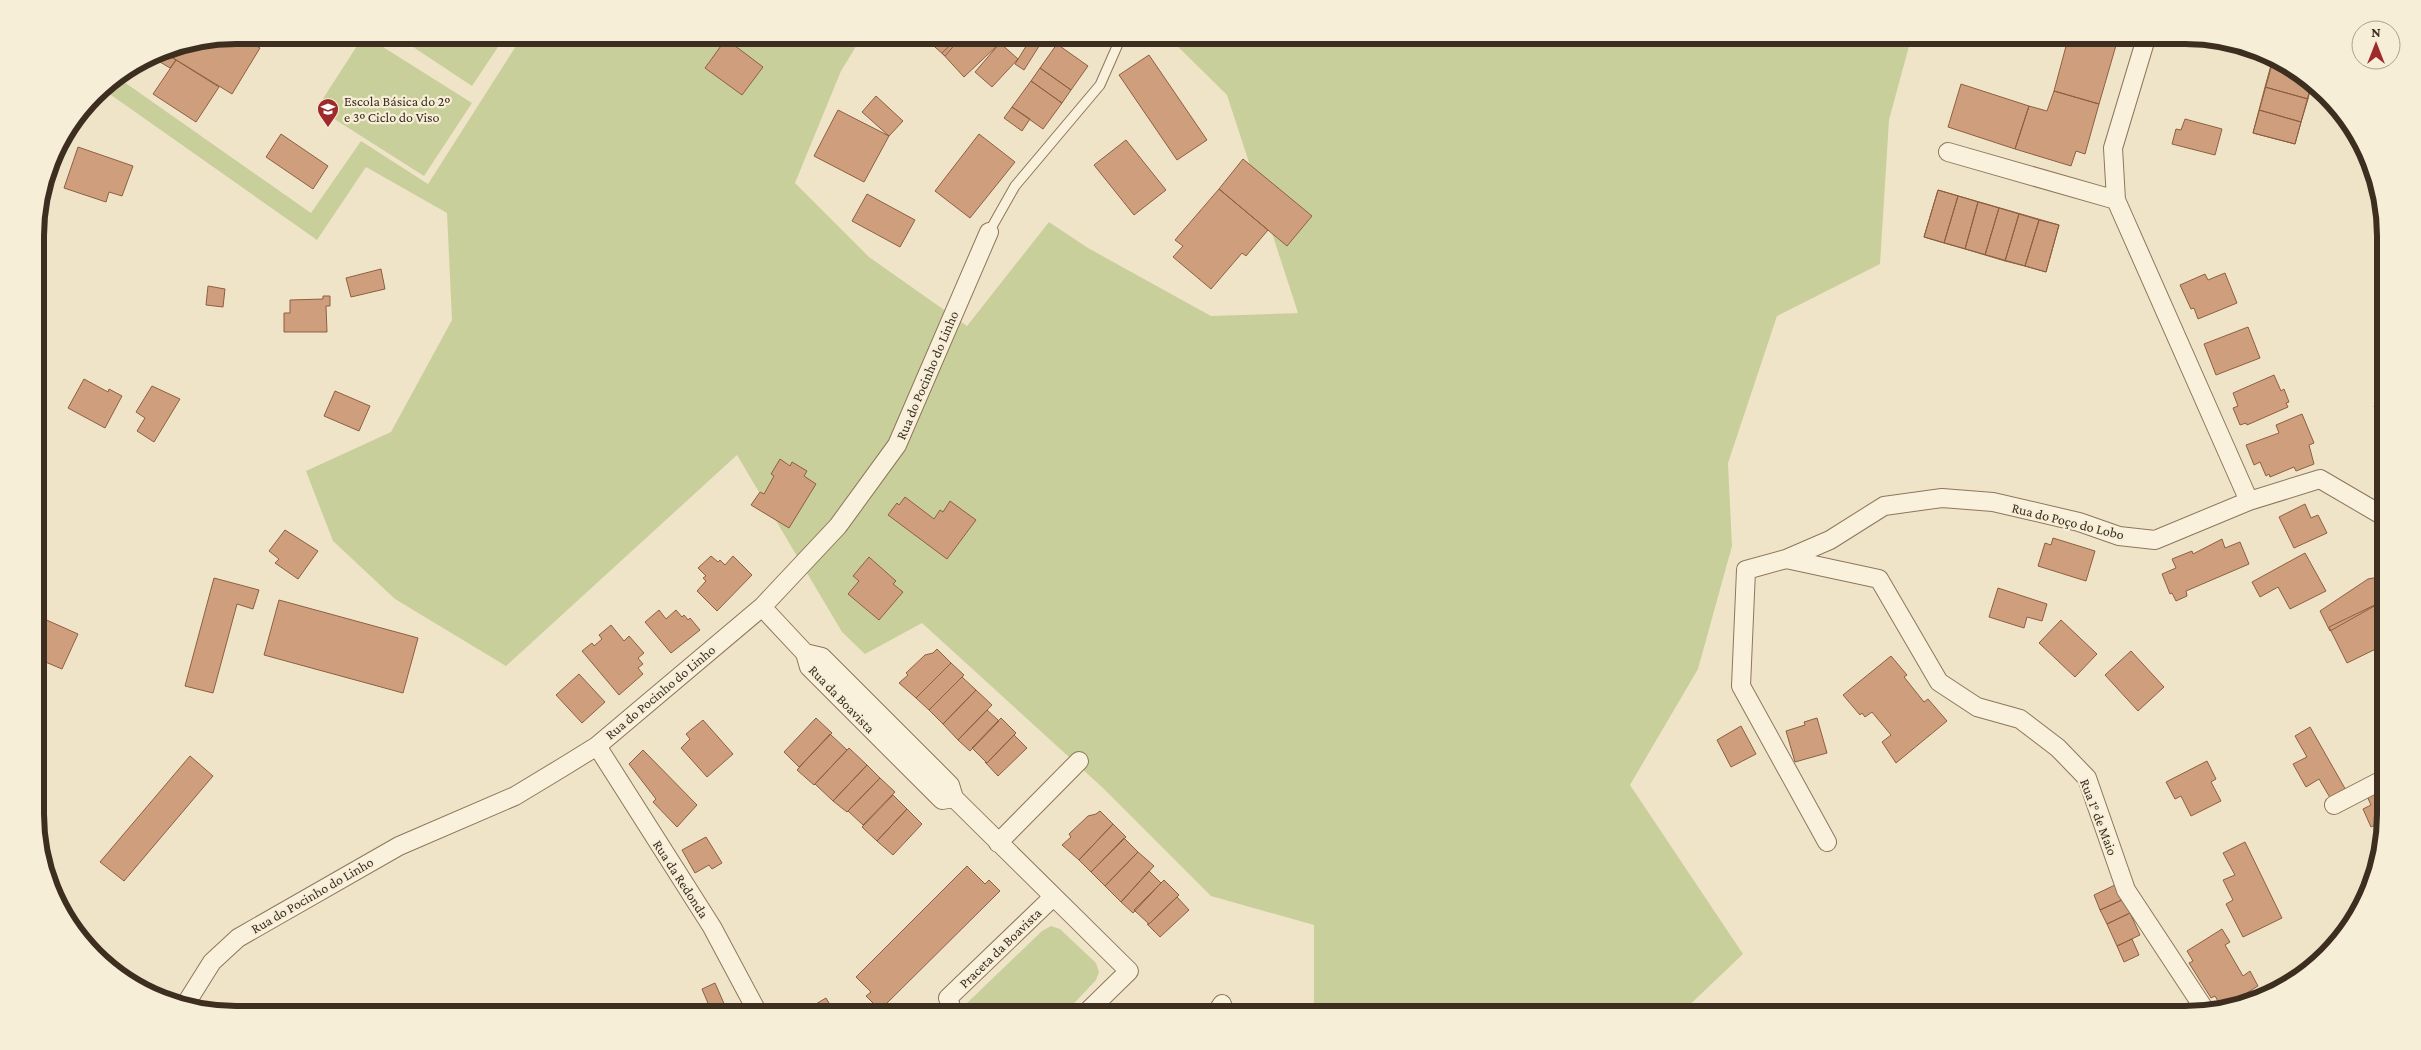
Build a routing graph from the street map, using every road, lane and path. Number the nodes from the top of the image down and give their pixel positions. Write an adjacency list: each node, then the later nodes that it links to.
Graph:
1 (1118, 44): 5 (lane)
2 (2144, 44): 4 (street)
3 (1948, 152): 4 (street)
4 (2116, 200): 6 (street)
5 (989, 232): 9 (street, Rua do Pocinho do Linho)
6 (2249, 501): 7 (street, Rua do Poço do Lobo); 8 (street, Rua do Poço do Lobo)
7 (2377, 512)
8 (1786, 560): 14 (street, Rua do Poço do Lobo); 21 (street, Rua 1° de Maio)
9 (762, 607): 10 (street, Rua do Pocinho do Linho); 15 (street, Rua da Boavista)
10 (597, 746): 17 (street, Rua do Pocinho do Linho); 18 (street, Rua da Redonda)
11 (1079, 761): 15 (street)
12 (2377, 782): 13 (street)
13 (2334, 804)
14 (1827, 842)
15 (998, 843): 16 (street, Rua da Boavista)
16 (1052, 898): 19 (street, Praceta da Boavista); 20 (street, Praceta da Boavista)
17 (188, 1000)
18 (755, 1006)
19 (951, 1006)
20 (1093, 1006)
21 (2202, 1006)

